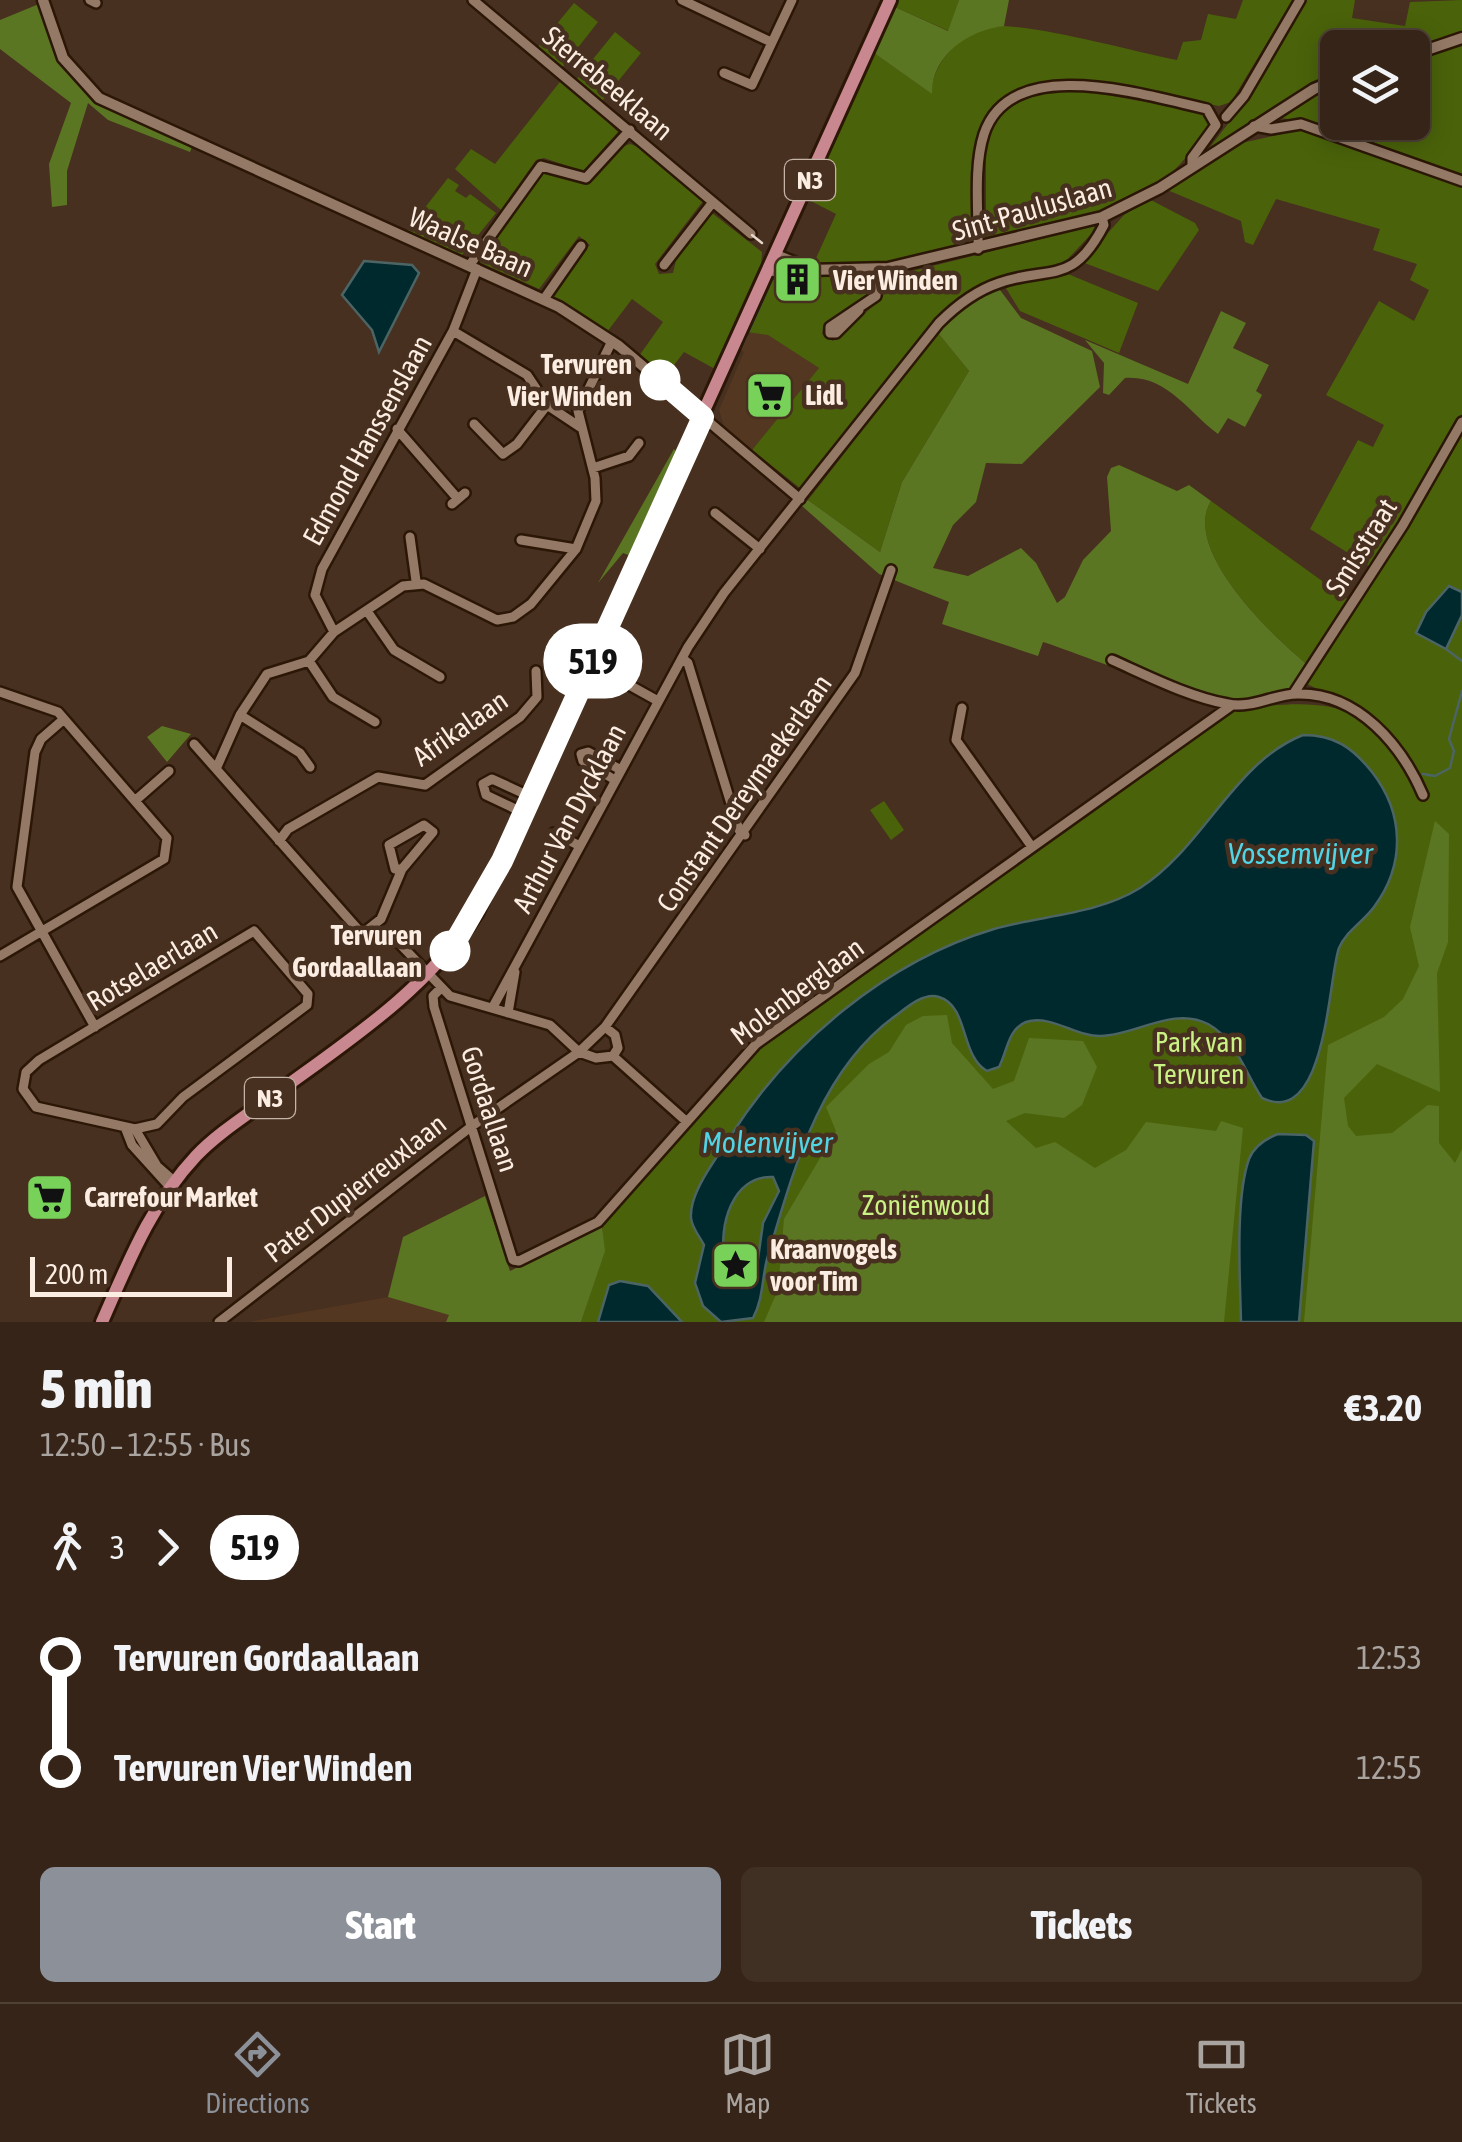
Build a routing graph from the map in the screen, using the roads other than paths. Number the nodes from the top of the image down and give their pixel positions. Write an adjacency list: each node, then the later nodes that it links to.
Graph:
1 (46, 0): 26 (street, Waalse Baan)
2 (473, 0): 16 (street, Sterrebeeklaan)
3 (682, 0): 8 (street)
4 (792, 0): 8 (street)
5 (890, 0): 24 (main road, N3)
6 (1300, 0): 13 (street)
7 (1462, 38): 9 (street)
8 (772, 42): 10 (street)
9 (1430, 48)
10 (724, 73)
11 (1320, 89): 12 (street, Sint-Pauluslaan)
12 (1272, 115): 14 (street, Sint-Pauluslaan); 15 (street)
13 (1226, 117)
14 (1254, 126): 15 (street); 17 (street, Sint-Pauluslaan)
15 (1284, 126): 18 (street)
16 (630, 130): 19 (street, Sterrebeeklaan); 26 (street, Edmond Hanssenslaan)
17 (1197, 159): 20 (street, Sint-Pauluslaan); 23 (street)
18 (1462, 181)
19 (713, 202): 21 (street, Sterrebeeklaan); 25 (street)
20 (1102, 217): 23 (street, Sint-Pauluslaan); 47 (street, Arthur Van Dycklaan)
21 (750, 234)
22 (581, 246): 30 (street)
23 (978, 249): 27 (street, Sint-Pauluslaan)
24 (776, 255): 28 (main road, N3); 29 (street, Sint-Pauluslaan)
25 (664, 265)
26 (473, 268): 30 (street, Waalse Baan); 32 (street, Edmond Hanssenslaan)
27 (879, 269): 29 (street, Sint-Pauluslaan); 31 (street)
28 (768, 271): 29 (street, Sint-Pauluslaan); 39 (main road, N3)
29 (824, 272)
30 (544, 299): 33 (street, Waalse Baan)
31 (859, 310)
32 (453, 331): 36 (street); 43 (street, Edmond Hanssenslaan)
33 (612, 341): 34 (street, Waalse Baan); 35 (street)
34 (626, 351): 35 (street); 39 (street, Waalse Baan)
35 (604, 366): 37 (street)
36 (547, 405): 38 (street); 41 (street)
37 (578, 411): 38 (street); 42 (street)
38 (566, 415): 42 (street)
39 (703, 417): 47 (street, Waalse Baan); 80 (main road, N3)
40 (1462, 422): 64 (street, Smisstraat)
41 (474, 424)
42 (580, 427): 45 (street)
43 (397, 428): 46 (street); 56 (street, Edmond Hanssenslaan)
44 (640, 443): 45 (street)
45 (593, 468): 51 (street)
46 (458, 499)
47 (800, 499): 52 (street, Arthur Van Dycklaan)
48 (715, 514): 52 (street)
49 (410, 536): 54 (street)
50 (522, 540): 51 (street)
51 (576, 549): 54 (street)
52 (760, 549): 57 (street, Arthur Van Dycklaan)
53 (891, 570): 84 (street, Constant Dereymaekerlaan)
54 (416, 581): 55 (street)
55 (367, 611): 56 (street); 61 (street)
56 (334, 632): 59 (street)
57 (682, 658): 65 (street, Arthur Van Dycklaan); 84 (street)
58 (1112, 660): 66 (street)
59 (310, 661): 68 (street); 70 (street)
60 (536, 671): 85 (street, Afrikalaan)
61 (440, 677)
62 (622, 681): 65 (street)
63 (0, 692): 69 (street)
64 (1294, 694): 66 (street); 79 (street)
65 (658, 701): 76 (street, Arthur Van Dycklaan)
66 (1232, 706): 87 (street, Molenberglaan)
67 (962, 708): 87 (street)
68 (240, 715): 71 (street); 74 (street)
69 (64, 719): 81 (street); 90 (street)
70 (374, 722)
71 (226, 742): 73 (street); 75 (street)
72 (194, 744): 73 (street)
73 (206, 758): 75 (street)
74 (310, 767)
75 (216, 769): 85 (street)
76 (621, 770): 78 (street, Arthur Van Dycklaan); 78 (street)
77 (169, 771): 81 (street)
78 (615, 780): 86 (street, Arthur Van Dycklaan)
79 (1424, 795)
80 (531, 797): 82 (main road, N3); 82 (street)
81 (137, 799): 90 (street)
82 (524, 814): 95 (main road, N3)
83 (554, 833): 86 (street)
84 (744, 835): 99 (street, Constant Dereymaekerlaan)
85 (279, 841): 91 (street)
86 (580, 846): 94 (street, Arthur Van Dycklaan)
87 (1032, 847): 103 (street, Molenberglaan)
88 (402, 869): 88 (street); 89 (street)
89 (381, 919): 91 (street); 92 (street)
90 (40, 930): 93 (street); 100 (street)
91 (362, 934): 92 (street)
92 (394, 940): 95 (street)
93 (0, 956)
94 (516, 963): 97 (street, Arthur Van Dycklaan); 98 (street, Arthur Van Dycklaan)
95 (429, 975): 96 (street); 106 (main road, N3)
96 (441, 988): 97 (street); 104 (street, Gordaallaan)
97 (494, 1005): 98 (street)
98 (508, 1014): 101 (street)
99 (605, 1026): 101 (street, Constant Dereymaekerlaan); 102 (street)
100 (95, 1027): 105 (street, Rotselaerlaan); 105 (street, Rotselaerlaan)
101 (579, 1052): 102 (street); 104 (street, Pater Dupierreuxlaan)
102 (613, 1056): 103 (street)
103 (687, 1122): 107 (street, Molenberglaan)
104 (472, 1126): 107 (street, Gordaallaan); 109 (street, Pater Dupierreuxlaan)
105 (130, 1128): 106 (street)
106 (172, 1184): 108 (main road, N3)
107 (515, 1261)
108 (102, 1322)
109 (219, 1322)

